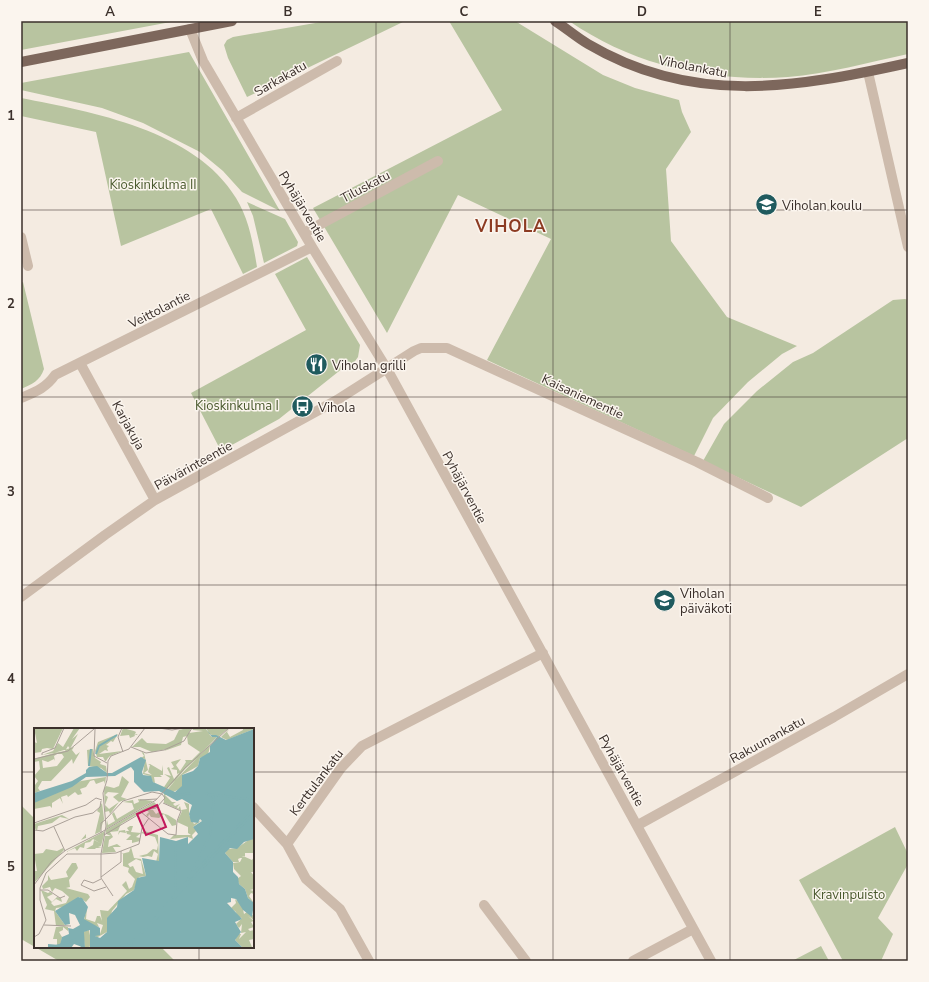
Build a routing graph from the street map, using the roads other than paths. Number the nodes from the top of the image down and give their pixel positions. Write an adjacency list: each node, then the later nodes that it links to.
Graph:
1 (232, 21): 3 (main road)
2 (555, 21): 7 (main road, Viholankatu)
3 (190, 29): 5 (main road); 8 (street, Pyhäjärventie)
4 (337, 61): 8 (street, Sarkakatu)
5 (21, 62)
6 (908, 63): 7 (main road, Viholankatu)
7 (868, 72): 13 (street)
8 (236, 118): 10 (street, Pyhäjärventie)
9 (438, 162): 10 (street, Tiluskatu)
10 (304, 234): 12 (street, Pyhäjärventie)
11 (21, 237): 14 (street)
12 (312, 246): 15 (street, Veittolantie); 16 (street, Pyhäjärventie)
13 (908, 247)
14 (28, 266)
15 (80, 363): 17 (street, Veittolantie); 19 (street, Karjakuja)
16 (387, 369): 18 (street, Kaisaniementie); 19 (street, Päivärinteentie); 21 (street, Pyhäjärventie)
17 (21, 398)
18 (768, 498)
19 (155, 500): 20 (street, Päivärinteentie)
20 (21, 597)
21 (543, 653): 24 (street, Pyhäjärventie); 25 (street, Kerttulankatu)
22 (908, 674): 24 (street, Rakuunankatu)
23 (254, 808): 25 (street)
24 (638, 825): 27 (street, Pyhäjärventie)
25 (287, 844): 28 (street)
26 (484, 905): 29 (street)
27 (693, 928): 30 (street); 31 (street, Pyhäjärventie)
28 (369, 961)
29 (526, 961)
30 (633, 961)
31 (711, 961)

